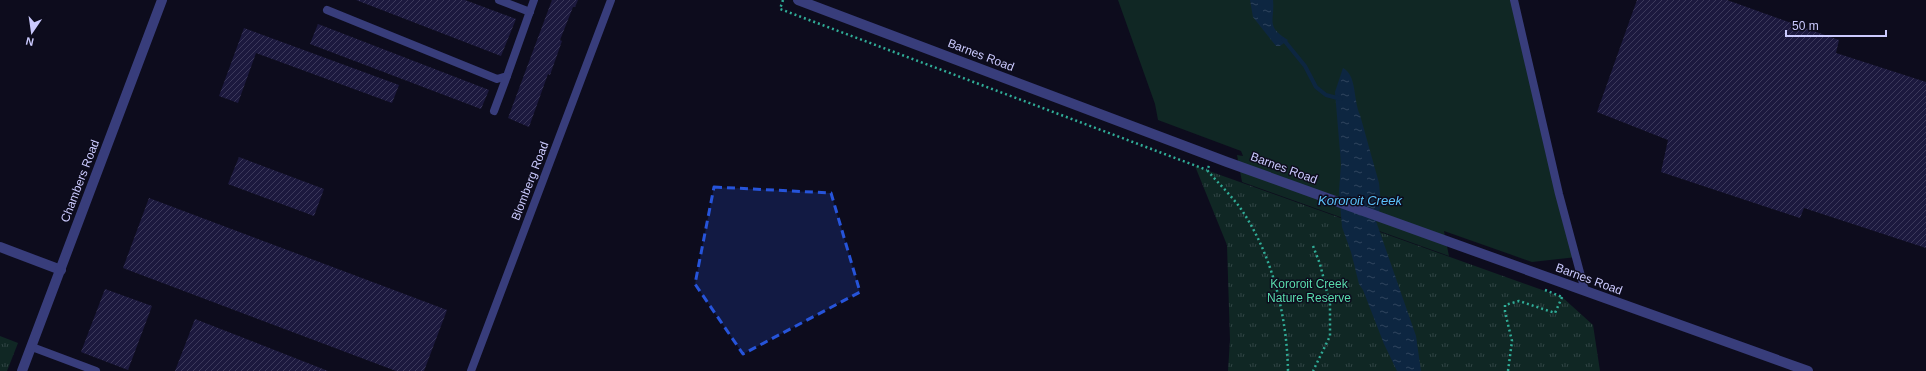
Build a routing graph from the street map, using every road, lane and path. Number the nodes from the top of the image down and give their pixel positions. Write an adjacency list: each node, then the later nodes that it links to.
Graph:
1 (162, 0): 16 (street, Chambers Road)
2 (499, 0): 9 (lane)
3 (534, 0): 9 (lane)
4 (611, 0): 22 (lane, Blomberg Road)
5 (783, 0): 13 (path)
6 (798, 0): 17 (street, Barnes Road)
7 (1514, 0): 18 (lane)
8 (327, 10): 10 (lane)
9 (530, 12): 10 (lane)
10 (507, 76): 11 (lane)
11 (494, 111)
12 (1216, 168): 13 (path)
13 (1207, 170): 23 (path)
14 (1312, 246): 24 (path)
15 (0, 247): 16 (street)
16 (60, 270): 19 (street, Chambers Road)
17 (1567, 285): 18 (street, Barnes Road); 25 (path)
18 (1585, 291): 26 (street, Barnes Road)
19 (32, 346): 20 (street, Chambers Road); 21 (lane)
20 (22, 371)
21 (96, 371)
22 (471, 371)
23 (1288, 371)
24 (1313, 371)
25 (1508, 371)
26 (1808, 371)

